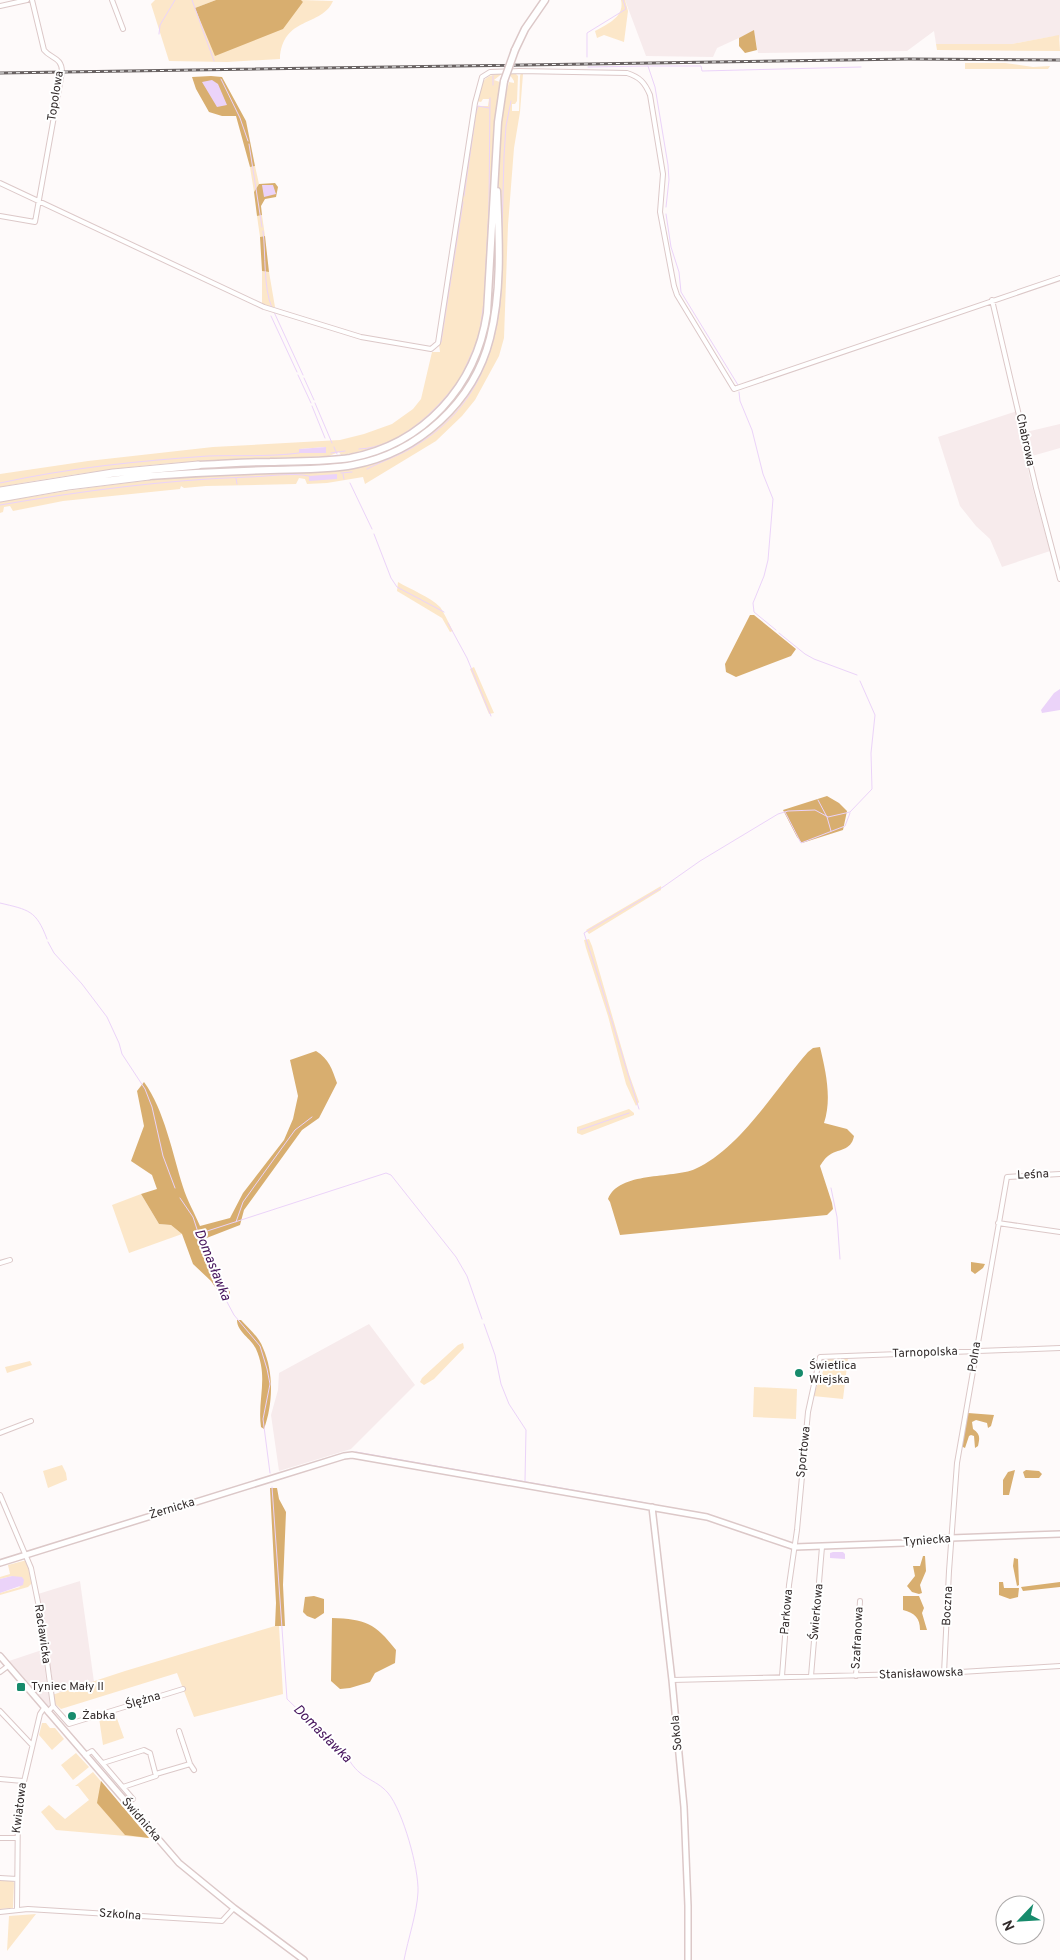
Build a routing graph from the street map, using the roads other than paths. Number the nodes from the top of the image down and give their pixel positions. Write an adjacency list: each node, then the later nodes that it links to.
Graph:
1 (27, 0): 5 (street)
2 (32, 0): 9 (street, Topolowa)
3 (112, 0): 6 (street)
4 (544, 0): 7 (highway, bridge)
5 (0, 6)
6 (123, 29)
7 (496, 157): 13 (highway); 14 (highway)
8 (0, 184): 9 (street)
9 (39, 202): 10 (street); 12 (street)
10 (0, 216)
11 (1060, 278): 12 (street)
12 (992, 300): 17 (street, Chabrowa)
13 (198, 465): 15 (highway)
14 (149, 476): 16 (highway)
15 (0, 491)
16 (0, 498)
17 (1060, 579)
18 (1060, 1174): 19 (street, Leśna)
19 (1007, 1177): 20 (street, Polna)
20 (998, 1223): 21 (street); 25 (street, Polna)
21 (1060, 1232)
22 (10, 1260): 23 (street)
23 (0, 1264)
24 (1060, 1348): 25 (street, Tarnopolska)
25 (976, 1351): 26 (street, Tarnopolska); 33 (street, Polna)
26 (820, 1358): 34 (street, Sportowa)
27 (31, 1421): 28 (street)
28 (0, 1433)
29 (344, 1456): 31 (street, Tyniecka); 36 (street, Żernicka)
30 (0, 1495): 36 (street)
31 (652, 1508): 34 (street, Tyniecka); 47 (street, Sokola)
32 (1060, 1534): 33 (street, Tyniecka)
33 (951, 1538): 35 (street, Tyniecka); 43 (street, Boczna)
34 (795, 1547): 35 (street, Tyniecka); 44 (street, Parkowa)
35 (822, 1547): 45 (street, Świerkowa)
36 (26, 1555): 37 (street, Żernicka); 49 (street, Racławicka)
37 (0, 1563)
38 (860, 1601): 46 (street, Szafranowa)
39 (0, 1656): 40 (street, Świdnicka)
40 (8, 1666): 42 (street); 51 (street, Świdnicka)
41 (1060, 1666): 43 (street, Stanisławowska)
42 (0, 1672)
43 (944, 1673): 46 (street, Stanisławowska)
44 (782, 1676): 45 (street, Stanisławowska); 47 (street, Stanisławowska)
45 (811, 1676): 46 (street, Stanisławowska)
46 (856, 1676)
47 (672, 1680): 71 (street, Sokola)
48 (183, 1689): 49 (street, Ślężna)
49 (53, 1706): 51 (street)
50 (0, 1710): 53 (street)
51 (46, 1710): 53 (street, Kwiatowa); 54 (street, Świdnicka)
52 (180, 1731): 56 (street)
53 (32, 1745): 60 (street, Kwiatowa)
54 (85, 1755): 55 (street); 67 (street, Świdnicka)
55 (103, 1763): 58 (street); 61 (street)
56 (190, 1764): 57 (street); 58 (street)
57 (194, 1770)
58 (156, 1774): 61 (street)
59 (0, 1779): 60 (street)
60 (23, 1781): 64 (street, Kwiatowa)
61 (123, 1787): 62 (street)
62 (134, 1799)
63 (0, 1838): 64 (street)
64 (16, 1838): 66 (street, Kwiatowa)
65 (0, 1878): 66 (street)
66 (17, 1879): 68 (street, Kwiatowa)
67 (234, 1908): 68 (street, Szkolna); 70 (street, Świdnicka)
68 (18, 1910): 69 (street, Szkolna)
69 (0, 1912)
70 (304, 1960)
71 (688, 1960)

